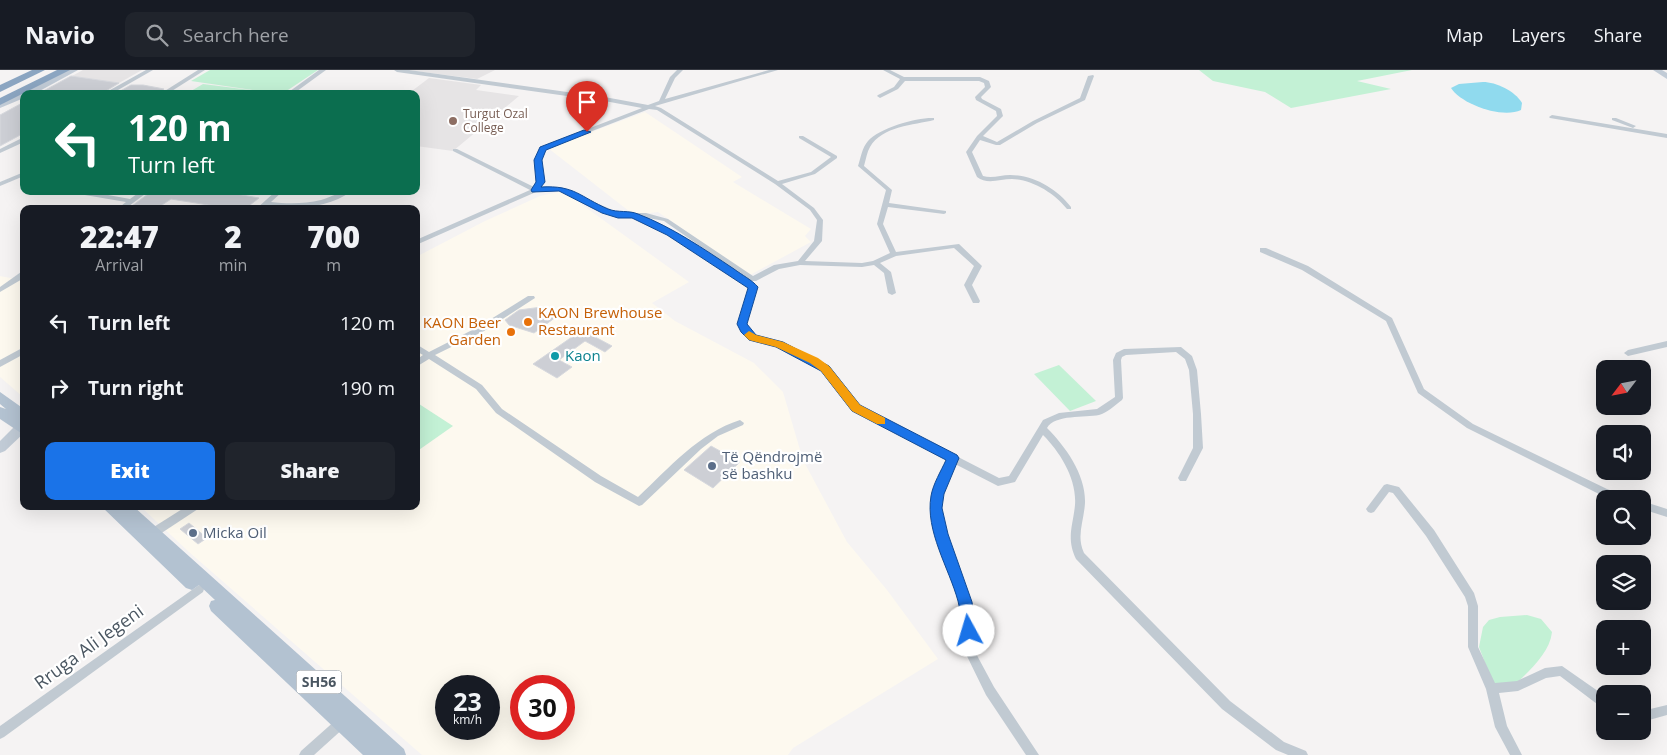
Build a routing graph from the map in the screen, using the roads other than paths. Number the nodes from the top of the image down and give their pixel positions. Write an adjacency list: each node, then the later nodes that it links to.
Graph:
1 (32, 70): 18 (main road)
2 (40, 70): 18 (highway)
3 (48, 70): 25 (highway)
4 (58, 70): 28 (highway)
5 (65, 70): 19 (highway)
6 (74, 70): 20 (main road)
7 (150, 70): 21 (street)
8 (202, 70): 22 (street)
9 (323, 70): 23 (street)
10 (397, 70): 32 (street)
11 (680, 70): 30 (street)
12 (775, 70): 30 (street)
13 (886, 70): 17 (street)
14 (1657, 70): 16 (main road)
15 (1090, 76): 38 (street)
16 (1667, 77)
17 (903, 79): 27 (street); 38 (street)
18 (0, 87)
19 (24, 90)
20 (33, 90)
21 (113, 90)
22 (170, 90)
23 (295, 90)
24 (20, 92): 29 (highway)
25 (0, 93)
26 (20, 96): 31 (main road)
27 (880, 96)
28 (0, 98)
29 (0, 102)
30 (661, 102): 32 (street)
31 (0, 106)
32 (651, 107): 45 (street); 47 (street)
33 (1552, 117): 36 (street)
34 (932, 119): 56 (street)
35 (1614, 120): 36 (street)
36 (1667, 135)
37 (801, 137): 45 (street)
38 (979, 137): 57 (street)
39 (20, 141): 41 (street)
40 (455, 150): 47 (street)
41 (0, 152)
42 (20, 176): 43 (street)
43 (14, 179): 44 (street); 46 (street)
44 (20, 181)
45 (777, 183): 63 (street)
46 (0, 184)
47 (535, 190): 59 (street); 60 (street)
48 (97, 195): 52 (street)
49 (140, 195): 52 (street)
50 (275, 195): 54 (street)
51 (340, 195): 55 (street)
52 (132, 201): 53 (street)
53 (126, 205)
54 (263, 205)
55 (290, 205)
56 (886, 205): 58 (street); 62 (street)
57 (1069, 208)
58 (944, 212)
59 (634, 215): 63 (street); 85 (street)
60 (420, 241)
61 (1263, 250): 87 (street)
62 (894, 254): 64 (street); 69 (street)
63 (800, 263): 64 (street)
64 (875, 263): 67 (street)
65 (20, 277): 66 (street)
66 (0, 290)
67 (892, 293)
68 (530, 298): 74 (street)
69 (976, 301)
70 (1667, 344): 73 (street)
71 (420, 350): 74 (street)
72 (20, 352): 76 (street)
73 (1628, 353)
74 (429, 356): 75 (street); 81 (street)
75 (420, 362)
76 (0, 364)
77 (0, 397): 79 (main road)
78 (0, 412): 80 (main road)
79 (20, 421)
80 (20, 423)
81 (740, 423)
82 (20, 428): 84 (main road)
83 (1043, 429): 85 (street); 86 (street); 106 (street)
84 (0, 448)
85 (953, 458): 105 (street)
86 (1183, 478)
87 (1600, 490)
88 (1651, 508): 93 (street)
89 (1371, 509): 96 (street)
90 (112, 510): 95 (main road, SH56)
91 (127, 510): 94 (main road, SH56)
92 (189, 510): 94 (street)
93 (1667, 513)
94 (153, 534): 104 (main road, SH56)
95 (199, 589): 100 (main road, SH56); 101 (street, Rruga Ali Jegeni)
96 (1492, 690): 97 (street); 107 (street)
97 (1596, 696)
98 (1667, 710): 99 (street)
99 (1651, 715)
100 (341, 723): 102 (street); 103 (main road, SH56)
101 (0, 732)
102 (305, 755)
103 (377, 755)
104 (397, 755)
105 (1033, 755)
106 (1302, 755)
107 (1516, 755)

